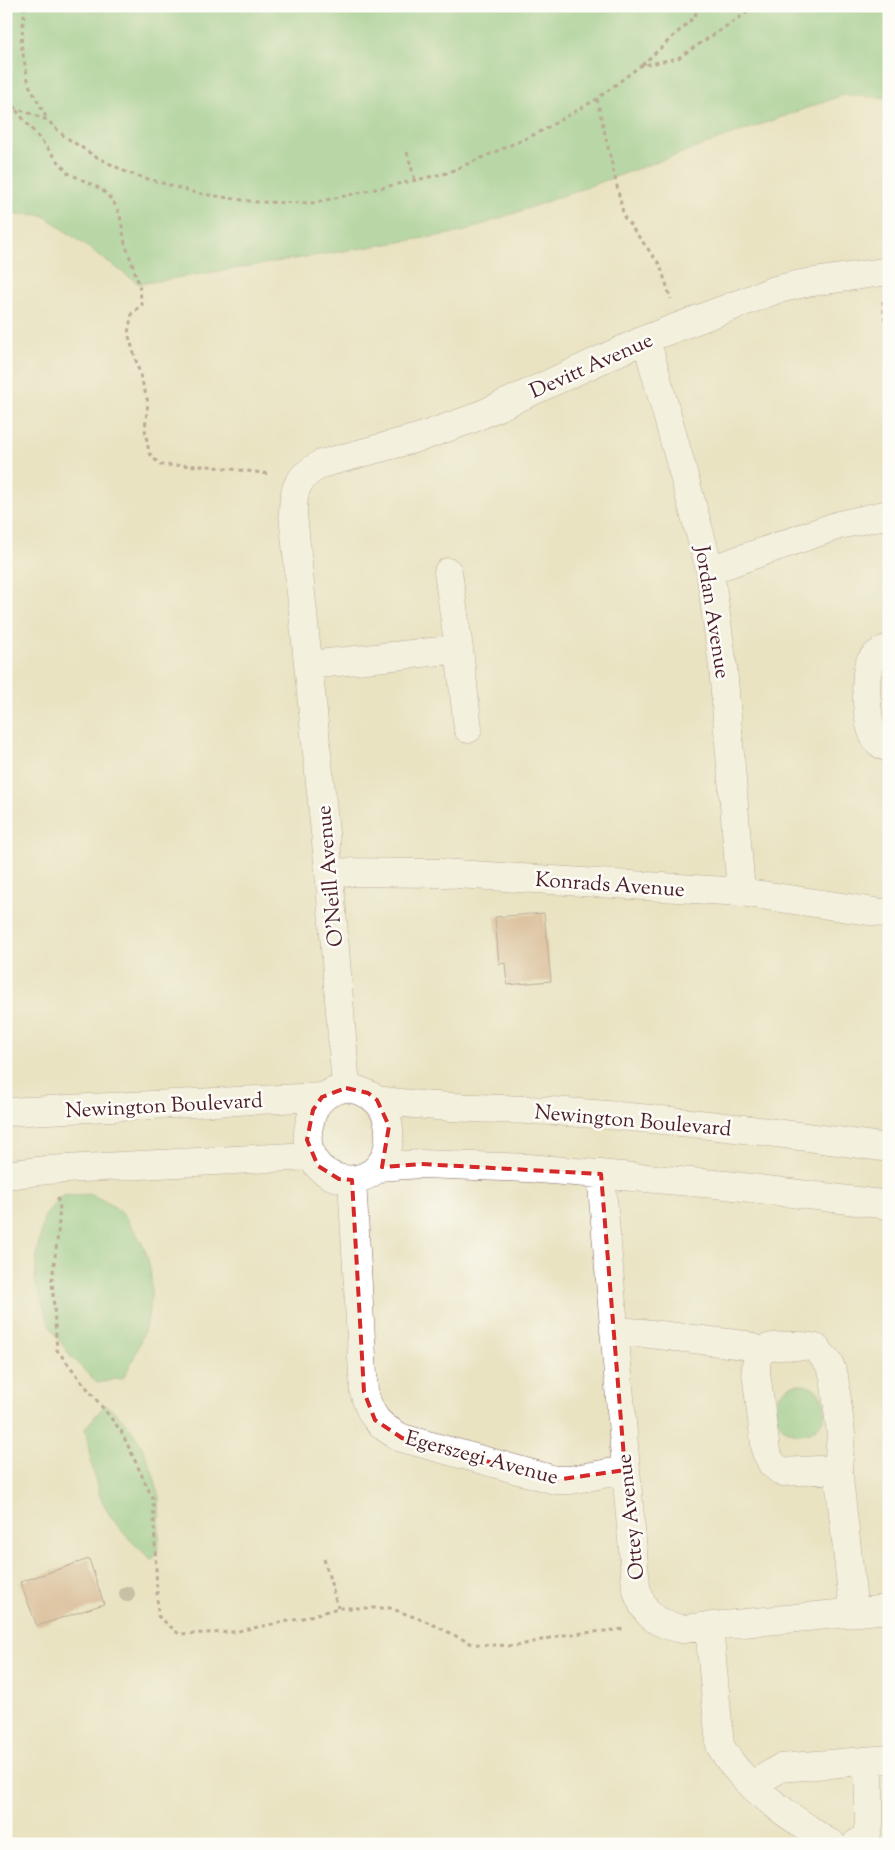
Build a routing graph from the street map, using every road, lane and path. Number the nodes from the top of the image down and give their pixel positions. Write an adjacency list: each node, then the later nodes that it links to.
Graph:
1 (25, 6): 8 (path)
2 (702, 6): 4 (path)
3 (757, 6): 4 (path)
4 (640, 66): 6 (path)
5 (6, 98): 7 (path)
6 (597, 99): 10 (path); 12 (path)
7 (13, 107): 8 (path); 14 (path)
8 (47, 120): 10 (path)
9 (407, 152): 10 (path)
10 (415, 180)
11 (884, 272): 12 (street, Devitt Avenue); 13 (path)
12 (650, 337): 14 (street, Devitt Avenue); 16 (street, Jordan Avenue)
13 (889, 360)
14 (301, 479): 20 (street, O'Neill Avenue)
15 (889, 514): 16 (street)
16 (710, 570): 24 (street, Jordan Avenue)
17 (448, 572): 19 (street)
18 (889, 648): 22 (street)
19 (459, 650): 20 (street); 21 (street)
20 (309, 665): 23 (street, O'Neill Avenue)
21 (468, 729)
22 (889, 748)
23 (329, 872): 24 (street, Konrads Avenue); 26 (street, O'Neill Avenue)
24 (741, 892): 25 (street, Konrads Avenue)
25 (889, 914)
26 (334, 1092): 27 (street); 28 (street, Newington Boulevard); 30 (street)
27 (377, 1100): 29 (street, Newington Boulevard); 31 (street)
28 (6, 1112)
29 (889, 1148)
30 (311, 1156): 32 (street); 35 (street)
31 (378, 1167): 33 (street); 35 (street)
32 (46, 1170): 34 (street); 42 (path)
33 (601, 1174): 36 (street); 37 (street, Ottey Avenue)
34 (6, 1175)
35 (352, 1180): 40 (street, Egerszegi Avenue)
36 (889, 1205)
37 (614, 1331): 38 (street); 40 (street, Ottey Avenue)
38 (761, 1351): 39 (street); 39 (street)
39 (838, 1469): 44 (street)
40 (625, 1470): 45 (street, Ottey Avenue)
41 (324, 1559): 42 (path)
42 (338, 1608): 45 (path)
43 (889, 1609): 44 (street)
44 (854, 1612): 46 (street)
45 (654, 1620): 46 (street)
46 (709, 1627): 48 (street)
47 (879, 1760): 48 (street); 50 (street)
48 (753, 1785): 49 (street)
49 (832, 1844)
50 (856, 1844)

